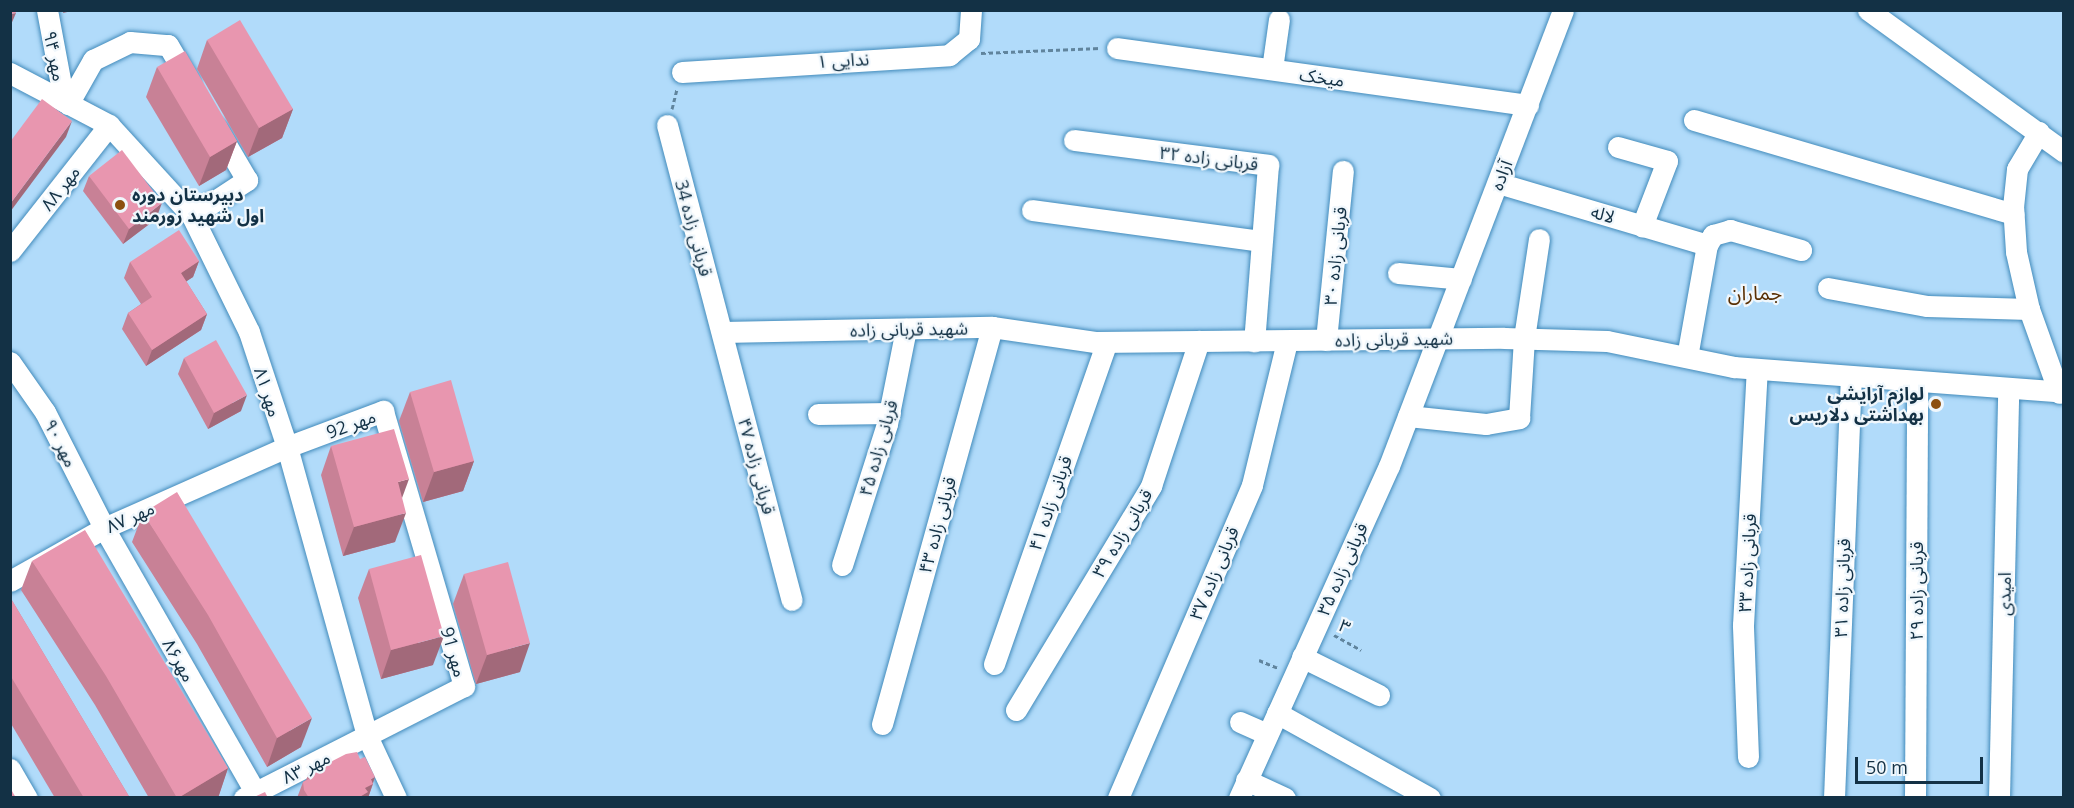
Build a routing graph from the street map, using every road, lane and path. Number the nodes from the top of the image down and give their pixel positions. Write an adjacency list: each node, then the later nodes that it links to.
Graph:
1 (46, 10): 11 (street, مهر ۹۴)
2 (971, 10): 7 (street)
3 (1563, 10): 12 (street, آزاده)
4 (1868, 10): 16 (street)
5 (1279, 19): 8 (street)
6 (1116, 48): 7 (path); 8 (street, میخک)
7 (949, 55): 9 (street, ندایی ۱)
8 (1272, 69): 12 (street, میخک)
9 (682, 72): 15 (path)
10 (10, 73): 11 (street, مهر ۸۱)
11 (66, 102): 14 (street, مهر ۸۱); 24 (street)
12 (1528, 105): 21 (street, آزاده)
13 (1694, 120): 23 (street)
14 (109, 125): 24 (street, مهر ۸۱); 30 (street, مهر ۸۸)
15 (667, 125): 37 (street, قربانی زاده 34)
16 (2039, 132): 19 (street); 23 (street)
17 (1074, 140): 27 (street, قربانی زاده ۳۲)
18 (1618, 147): 25 (street)
19 (2064, 152)
20 (1343, 171): 40 (street, قربانی زاده ۳۰)
21 (1498, 183): 25 (street, لاله); 32 (street, آزاده)
22 (1032, 210): 27 (street)
23 (2013, 214): 34 (street)
24 (192, 216): 55 (street, مهر ۸۱)
25 (1642, 226): 28 (street, لاله)
26 (1539, 239): 39 (street)
27 (1261, 241): 42 (street, قربانی زاده ۳۲)
28 (1707, 245): 29 (street); 45 (street)
29 (1801, 250)
30 (10, 251)
31 (1398, 273): 32 (street)
32 (1461, 279): 38 (street, آزاده)
33 (1828, 288): 34 (street)
34 (2029, 309): 51 (street)
35 (992, 327): 36 (street, شهید قربانی زاده); 44 (street, شهید قربانی زاده); 69 (street, قربانی زاده ۴۳)
36 (906, 329): 37 (street, شهید قربانی زاده); 52 (street, قربانی زاده ۴۵)
37 (722, 332): 60 (street, قربانی زاده ۴۷)
38 (1438, 339): 39 (street, شهید قربانی زاده); 40 (street, شهید قربانی زاده); 54 (street, قربانی زاده ۳۵)
39 (1524, 339): 45 (street, شهید قربانی زاده); 54 (street)
40 (1326, 340): 43 (street, شهید قربانی زاده)
41 (1199, 341): 42 (street, شهید قربانی زاده); 44 (street, شهید قربانی زاده); 66 (street, قربانی زاده ۳۹)
42 (1254, 341): 43 (street, شهید قربانی زاده)
43 (1287, 341): 78 (street, قربانی زاده ۳۷)
44 (1107, 342): 64 (street, قربانی زاده ۴۱)
45 (1687, 357): 47 (street, شهید قربانی زاده)
46 (10, 362): 56 (street, مهر ۹۰)
47 (1757, 369): 48 (street, شهید قربانی زاده); 72 (street, قربانی زاده ۳۳)
48 (1851, 378): 49 (street, شهید قربانی زاده); 81 (street, قربانی زاده ۳۱)
49 (1917, 384): 50 (street, شهید قربانی زاده); 82 (street, قربانی زاده ۲۹)
50 (2008, 390): 51 (street, شهید قربانی زاده); 83 (street, امیدی)
51 (2061, 393)
52 (890, 413): 53 (street); 58 (street, قربانی زاده ۴۵)
53 (818, 414)
54 (1408, 416): 61 (street, قربانی زاده ۳۵)
55 (287, 447): 56 (street, مهر ۸۷); 57 (street, مهر 92); 71 (street, مهر ۸۱)
56 (104, 528): 59 (street, مهر ۸۷); 75 (street, مهر۸۶)
57 (424, 549): 71 (street, مهر 91)
58 (842, 565)
59 (10, 580)
60 (792, 600)
61 (1316, 626): 62 (path, ۳); 63 (street, قربانی زاده ۳۵)
62 (1361, 650)
63 (1302, 657): 65 (street); 67 (street, قربانی زاده ۳۵)
64 (994, 664)
65 (1379, 695)
66 (1016, 710)
67 (1277, 712): 70 (street, قربانی زاده ۳۵); 80 (street)
68 (1240, 722): 70 (street)
69 (882, 724)
70 (1267, 734): 74 (street, قربانی زاده ۳۵)
71 (368, 736): 75 (street, مهر ۸۳); 77 (street, مهر ۸۱)
72 (1748, 757)
73 (10, 769): 76 (street)
74 (1242, 789): 79 (street)
75 (249, 795)
76 (27, 798)
77 (396, 798)
78 (1118, 798)
79 (1285, 798)
80 (1430, 798)
81 (1834, 798)
82 (1915, 798)
83 (1999, 798)

